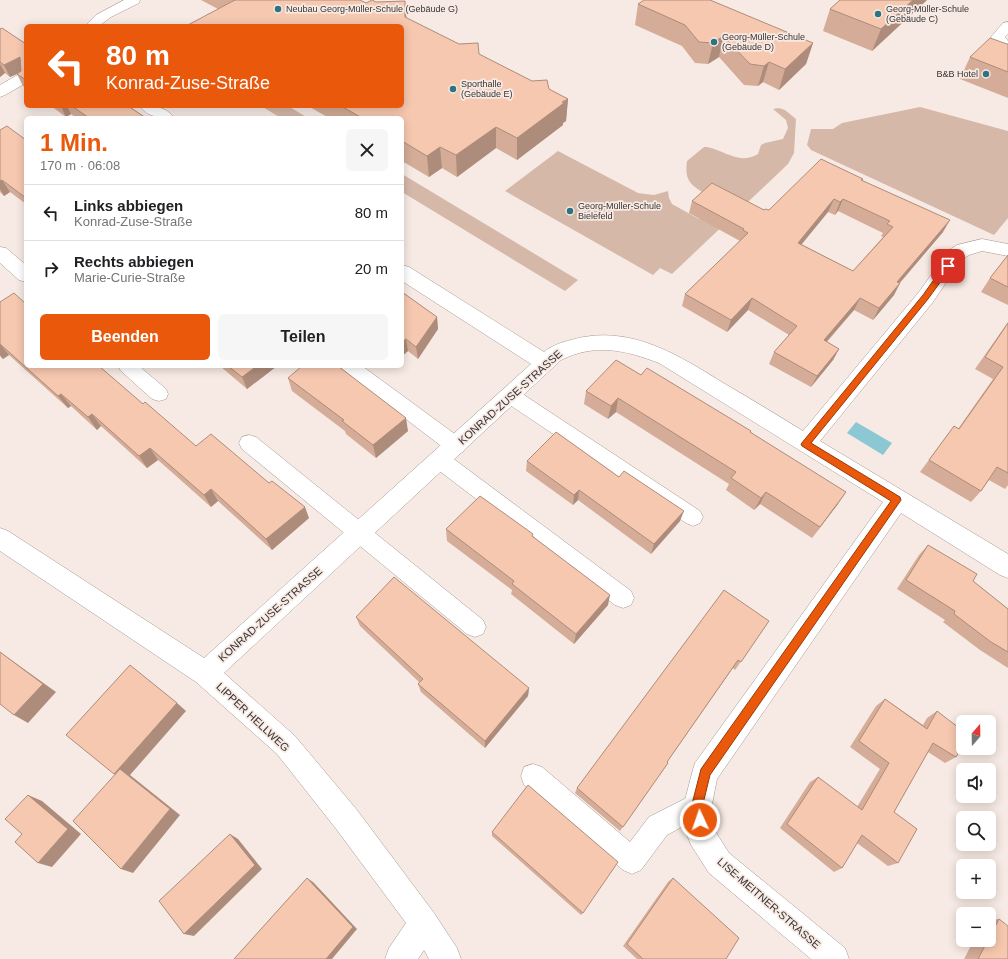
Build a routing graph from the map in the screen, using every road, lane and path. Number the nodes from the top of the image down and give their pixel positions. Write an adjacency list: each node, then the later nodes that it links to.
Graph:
1 (134, 0): 2 (lane)
2 (94, 24)
3 (1008, 26): 4 (lane)
4 (1008, 47)
5 (24, 77): 6 (street)
6 (0, 92)
7 (151, 108): 8 (street)
8 (163, 116)
9 (1008, 250): 19 (street)
10 (0, 253): 11 (street)
11 (24, 273)
12 (404, 273): 13 (street)
13 (545, 363): 17 (street, KONRAD-ZUSE-STRASSE); 19 (street, KONRAD-ZUSE-STRASSE)
14 (129, 368): 16 (lane)
15 (351, 368): 20 (lane)
16 (159, 394)
17 (511, 396): 20 (street, KONRAD-ZUSE-STRASSE); 22 (lane)
18 (249, 443): 23 (lane)
19 (805, 444): 21 (street, KONRAD-ZUSE-STRASSE)
20 (448, 453): 23 (street, KONRAD-ZUSE-STRASSE); 26 (lane)
21 (897, 500): 25 (street, KONRAD-ZUSE-STRASSE); 30 (street, LISE-MEITNER-STRASSE)
22 (693, 517)
23 (360, 534): 27 (lane); 28 (street, KONRAD-ZUSE-STRASSE)
24 (0, 538): 28 (street, LIPPER HELLWEG)
25 (1008, 567)
26 (623, 598)
27 (475, 627)
28 (205, 673): 31 (street, LIPPER HELLWEG)
29 (533, 776): 30 (lane)
30 (698, 804): 34 (street, LISE-MEITNER-STRASSE)
31 (424, 924): 32 (street); 33 (street, LIPPER HELLWEG)
32 (400, 959)
33 (446, 959)
34 (834, 959)

